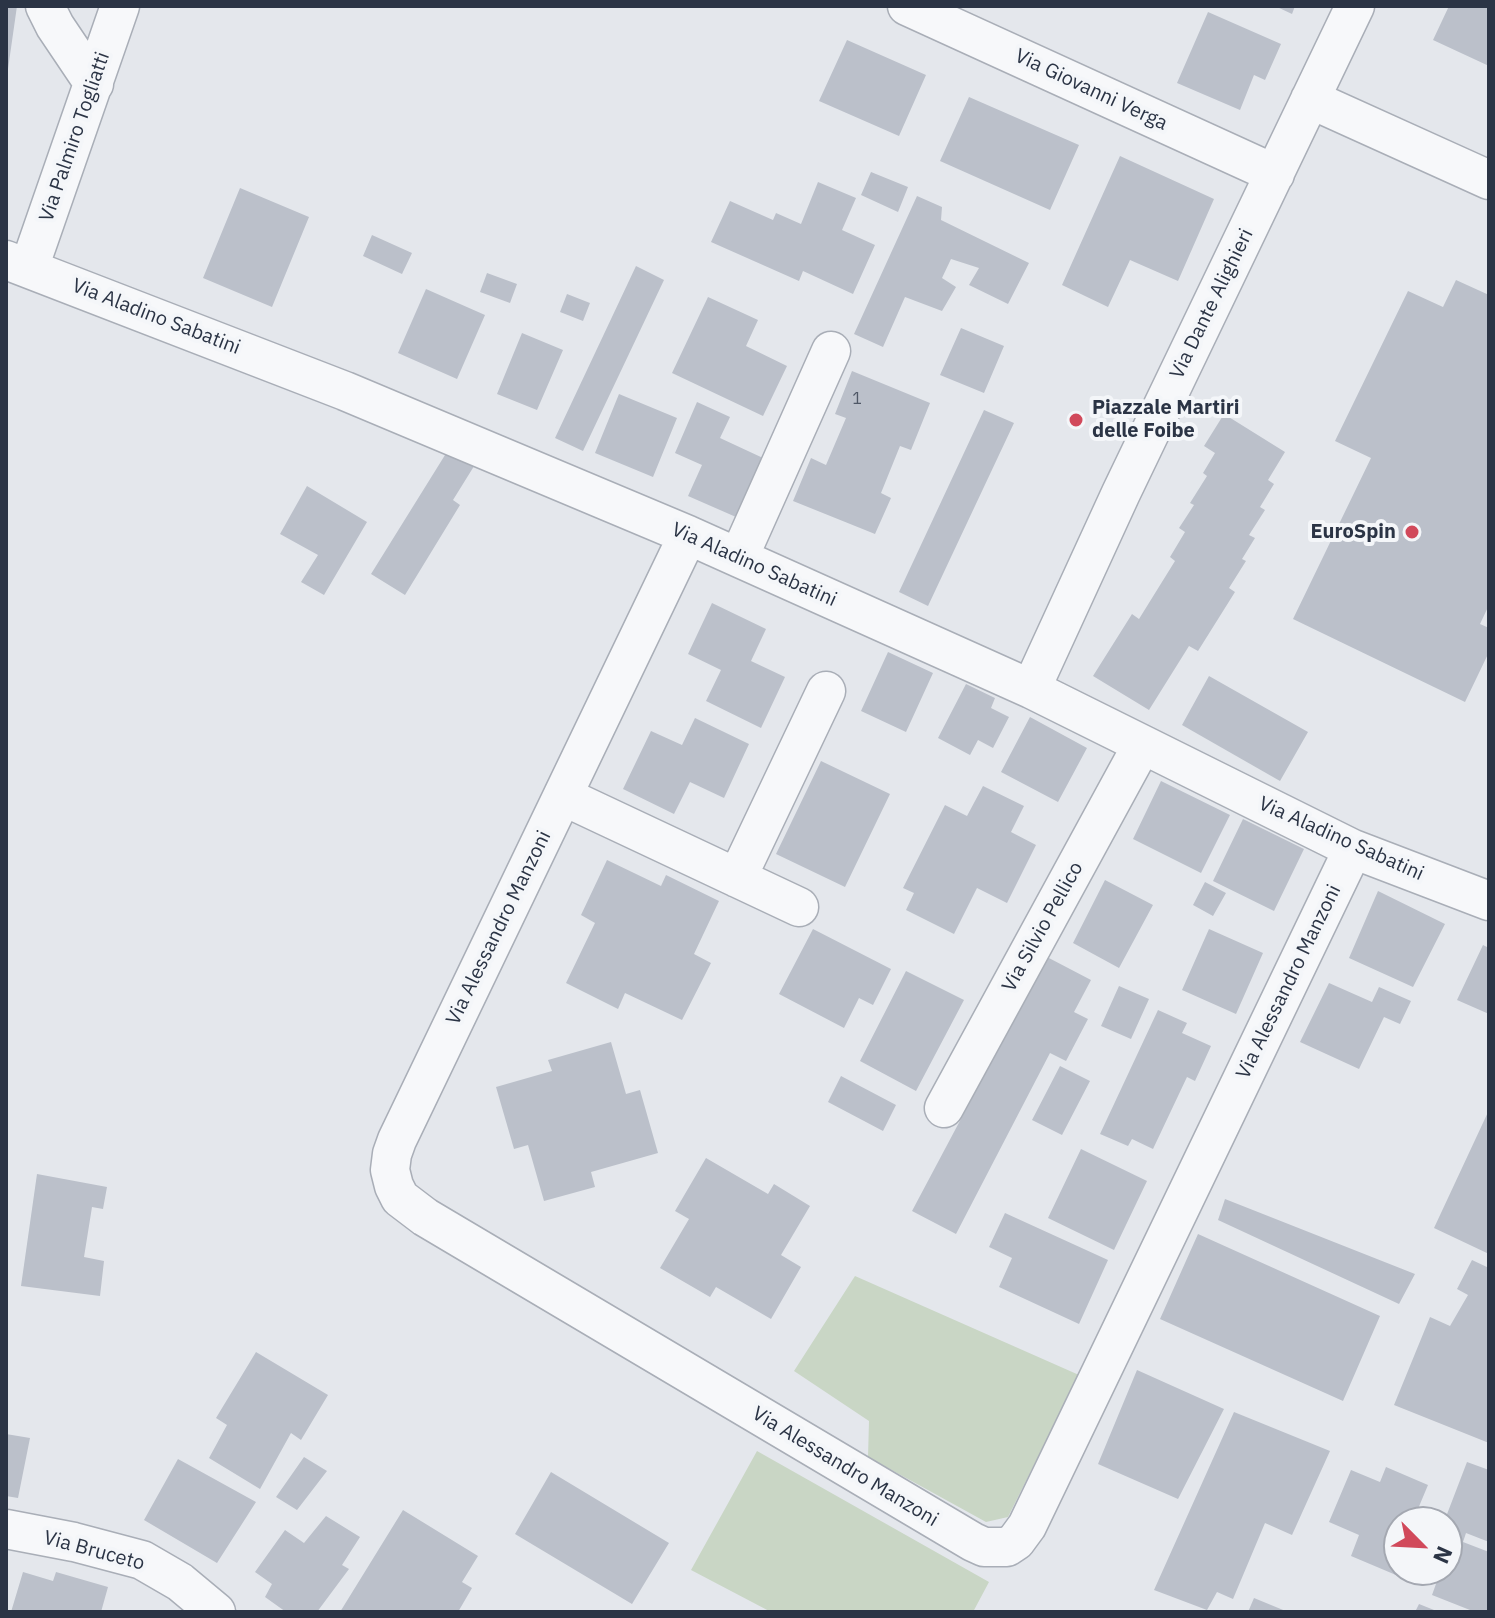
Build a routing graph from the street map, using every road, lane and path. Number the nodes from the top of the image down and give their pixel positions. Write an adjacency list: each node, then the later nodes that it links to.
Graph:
1 (45, 6): 5 (street)
2 (120, 6): 5 (street, Via Palmiro Togliatti)
3 (907, 6): 7 (street, Via Giovanni Verga)
4 (1355, 6): 6 (street, Via Dante Alighieri)
5 (94, 84): 9 (street, Via Palmiro Togliatti)
6 (1310, 99): 7 (street, Via Dante Alighieri); 8 (street)
7 (1275, 174): 13 (street, Via Dante Alighieri)
8 (1489, 180)
9 (18, 264): 11 (street, Via Aladino Sabatini)
10 (831, 351): 12 (street)
11 (688, 535): 12 (street, Via Aladino Sabatini); 16 (street, Via Alessandro Manzoni)
12 (739, 557): 13 (street, Via Aladino Sabatini)
13 (1031, 689): 15 (street, Via Aladino Sabatini)
14 (826, 691): 18 (street)
15 (1142, 745): 17 (street, Via Aladino Sabatini); 21 (street, Via Silvio Pellico)
16 (563, 796): 17 (street, Via Alessandro Manzoni); 18 (street)
17 (1353, 849): 19 (street, Via Aladino Sabatini)
18 (737, 878): 20 (street)
19 (1489, 901)
20 (799, 907)
21 (944, 1108)
22 (6, 1529): 23 (street, Via Bruceto)
23 (216, 1612)

